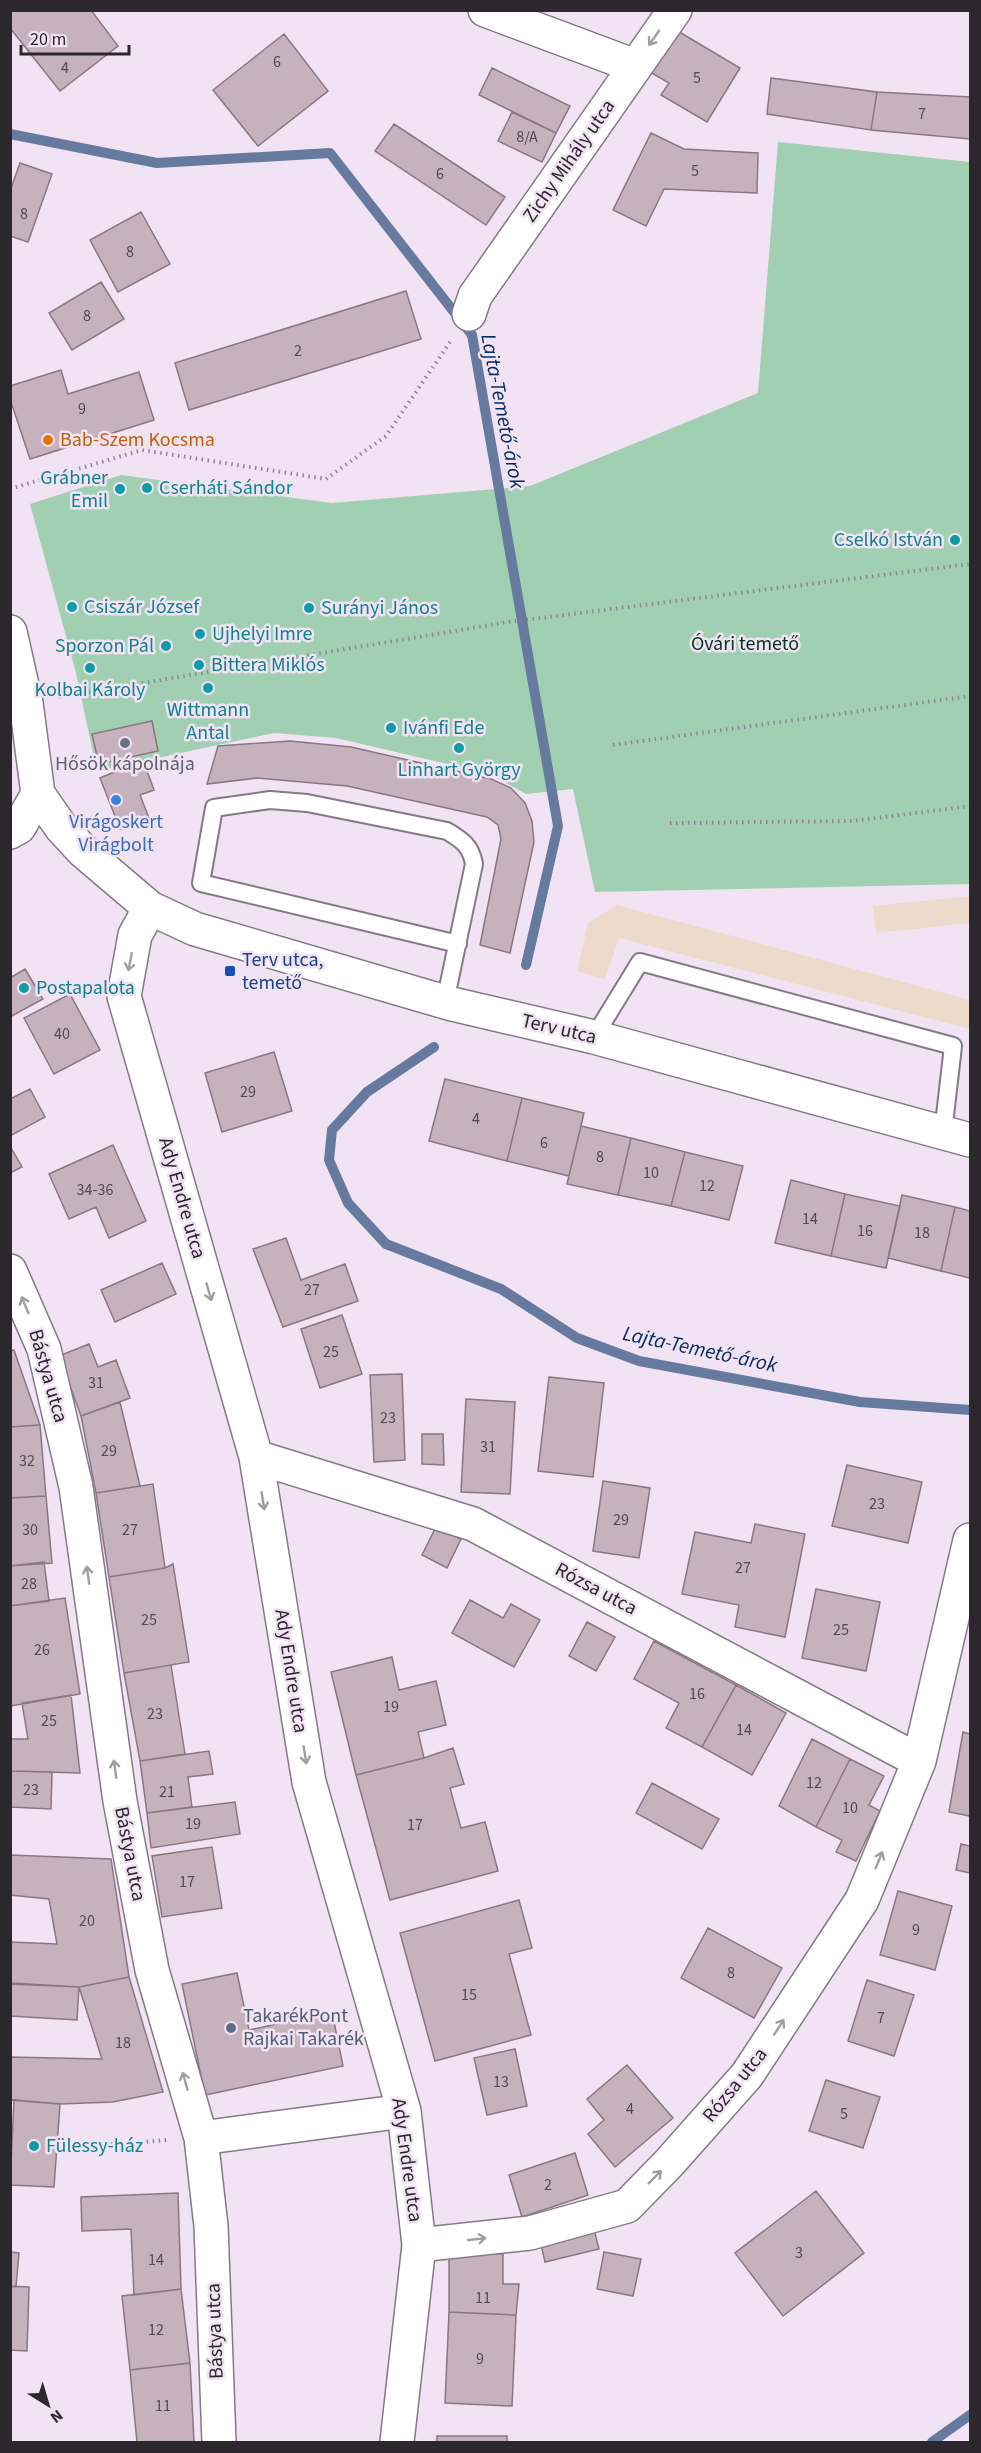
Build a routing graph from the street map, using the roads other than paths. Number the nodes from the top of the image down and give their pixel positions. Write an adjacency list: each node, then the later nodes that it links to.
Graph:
1 (485, 10): 3 (street)
2 (675, 10): 3 (street, Zichy Mihály utca, one-way to 3)
3 (635, 66): 4 (street, Zichy Mihály utca)
4 (469, 314)
5 (10, 632): 6 (street)
6 (24, 793): 7 (street); 8 (street, Terv utca)
7 (10, 832)
8 (150, 908): 10 (street, Terv utca); 14 (street, Ady Endre utca, one-way to 14)
9 (458, 944): 9 (lane); 10 (lane)
10 (445, 1002): 11 (street, Terv utca)
11 (594, 1036): 12 (street, Terv utca); 12 (lane)
12 (957, 1137)
13 (10, 1271): 18 (street, Bástya utca, one-way to 13)
14 (256, 1457): 16 (street, Rózsa utca); 17 (street, Ady Endre utca, one-way to 17)
15 (970, 1540): 16 (street, Rózsa utca)
16 (919, 1761): 19 (street, Rózsa utca, one-way to 16)
17 (404, 2111): 18 (street); 19 (street, Ady Endre utca)
18 (201, 2138): 20 (street, Bástya utca)
19 (418, 2245): 21 (street, Ady Endre utca)
20 (219, 2442)
21 (397, 2442)

